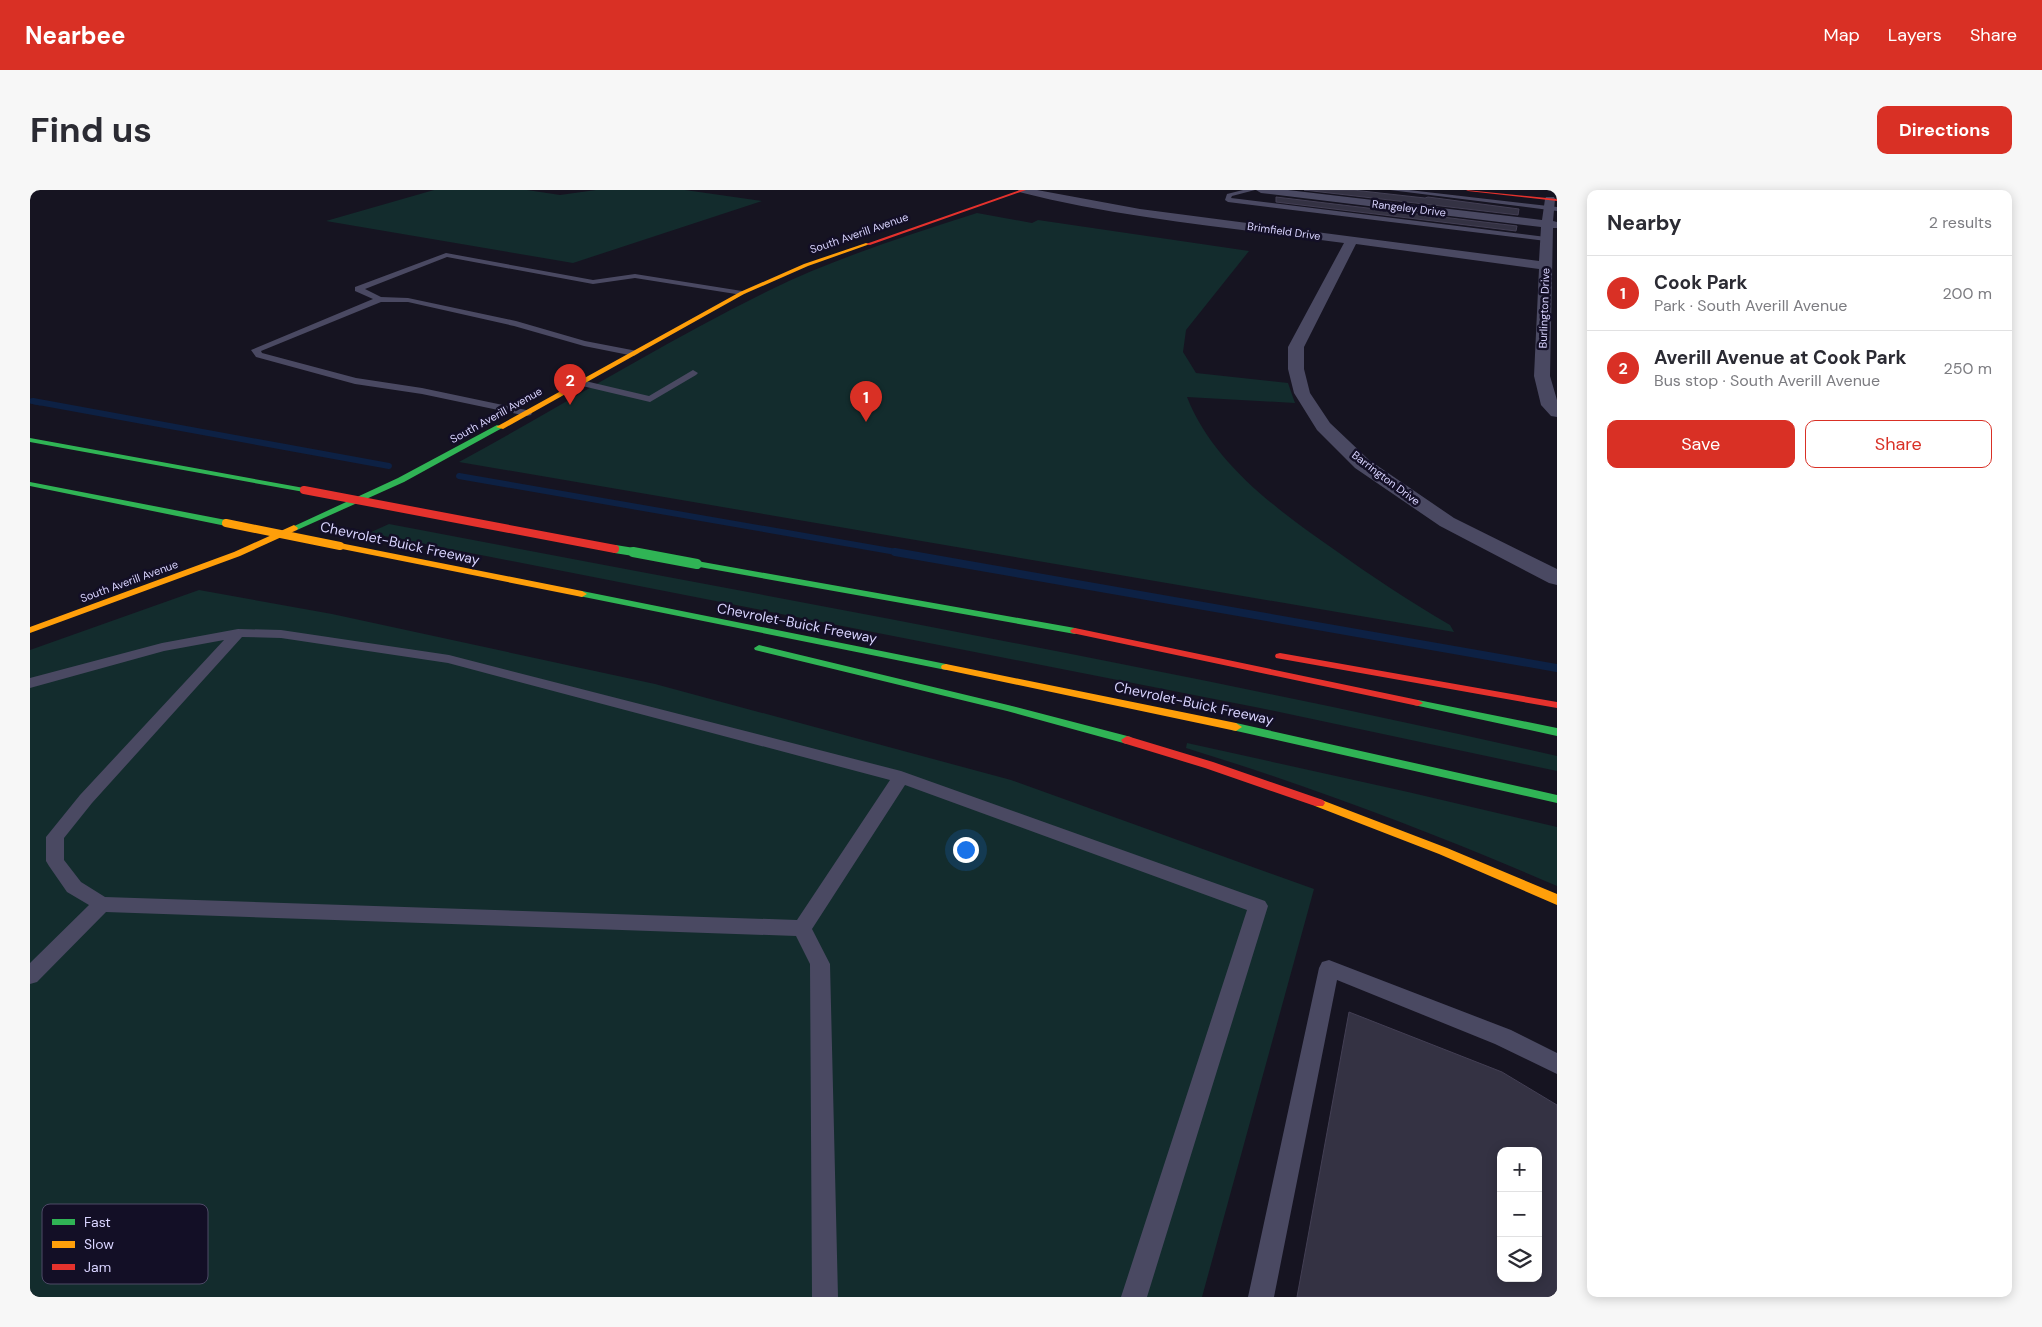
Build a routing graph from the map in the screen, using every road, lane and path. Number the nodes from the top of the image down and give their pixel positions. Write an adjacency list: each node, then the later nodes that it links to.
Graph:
1 (1023, 190): 10 (street, Brimfield Drive); 12 (main road, South Averill Avenue)
2 (1252, 190): 9 (lane)
3 (1261, 190): 8 (street, Rangeley Drive)
4 (1393, 190): 7 (lane)
5 (1468, 190): 6 (main road)
6 (1483, 191): 7 (main road)
7 (1553, 204): 8 (street, Burlington Drive)
8 (1552, 225): 9 (street, Burlington Drive)
9 (1546, 239): 11 (street, Burlington Drive)
10 (1352, 240): 11 (street, Brimfield Drive); 22 (street, Barrington Drive)
11 (1545, 266): 17 (street, Burlington Drive)
12 (742, 293): 13 (lane); 14 (main road, South Averill Avenue)
13 (380, 299): 14 (lane); 18 (lane)
14 (634, 353): 16 (main road, South Averill Avenue)
15 (693, 373): 16 (lane)
16 (581, 383): 18 (main road, South Averill Avenue)
17 (1557, 412)
18 (527, 413): 24 (main road, South Averill Avenue)
19 (30, 440): 26 (main road, bridge)
20 (30, 484): 21 (main road, Chevrolet-Buick Freeway, bridge)
21 (443, 567): 23 (main road); 34 (main road, Chevrolet-Buick Freeway)
22 (1557, 578)
23 (632, 616)
24 (30, 630)
25 (238, 634): 30 (lane); 33 (lane); 36 (lane)
26 (1106, 636): 28 (main road); 32 (main road)
27 (746, 645): 35 (main road)
28 (1221, 650)
29 (1270, 655): 31 (main road)
30 (30, 683)
31 (1557, 705)
32 (1557, 732)
33 (901, 777): 37 (lane); 41 (lane)
34 (1557, 799)
35 (1557, 900)
36 (102, 904): 37 (lane); 38 (lane)
37 (802, 928): 40 (lane)
38 (30, 976)
39 (1557, 1064): 42 (lane)
40 (825, 1297)
41 (1134, 1297)
42 (1261, 1297)

